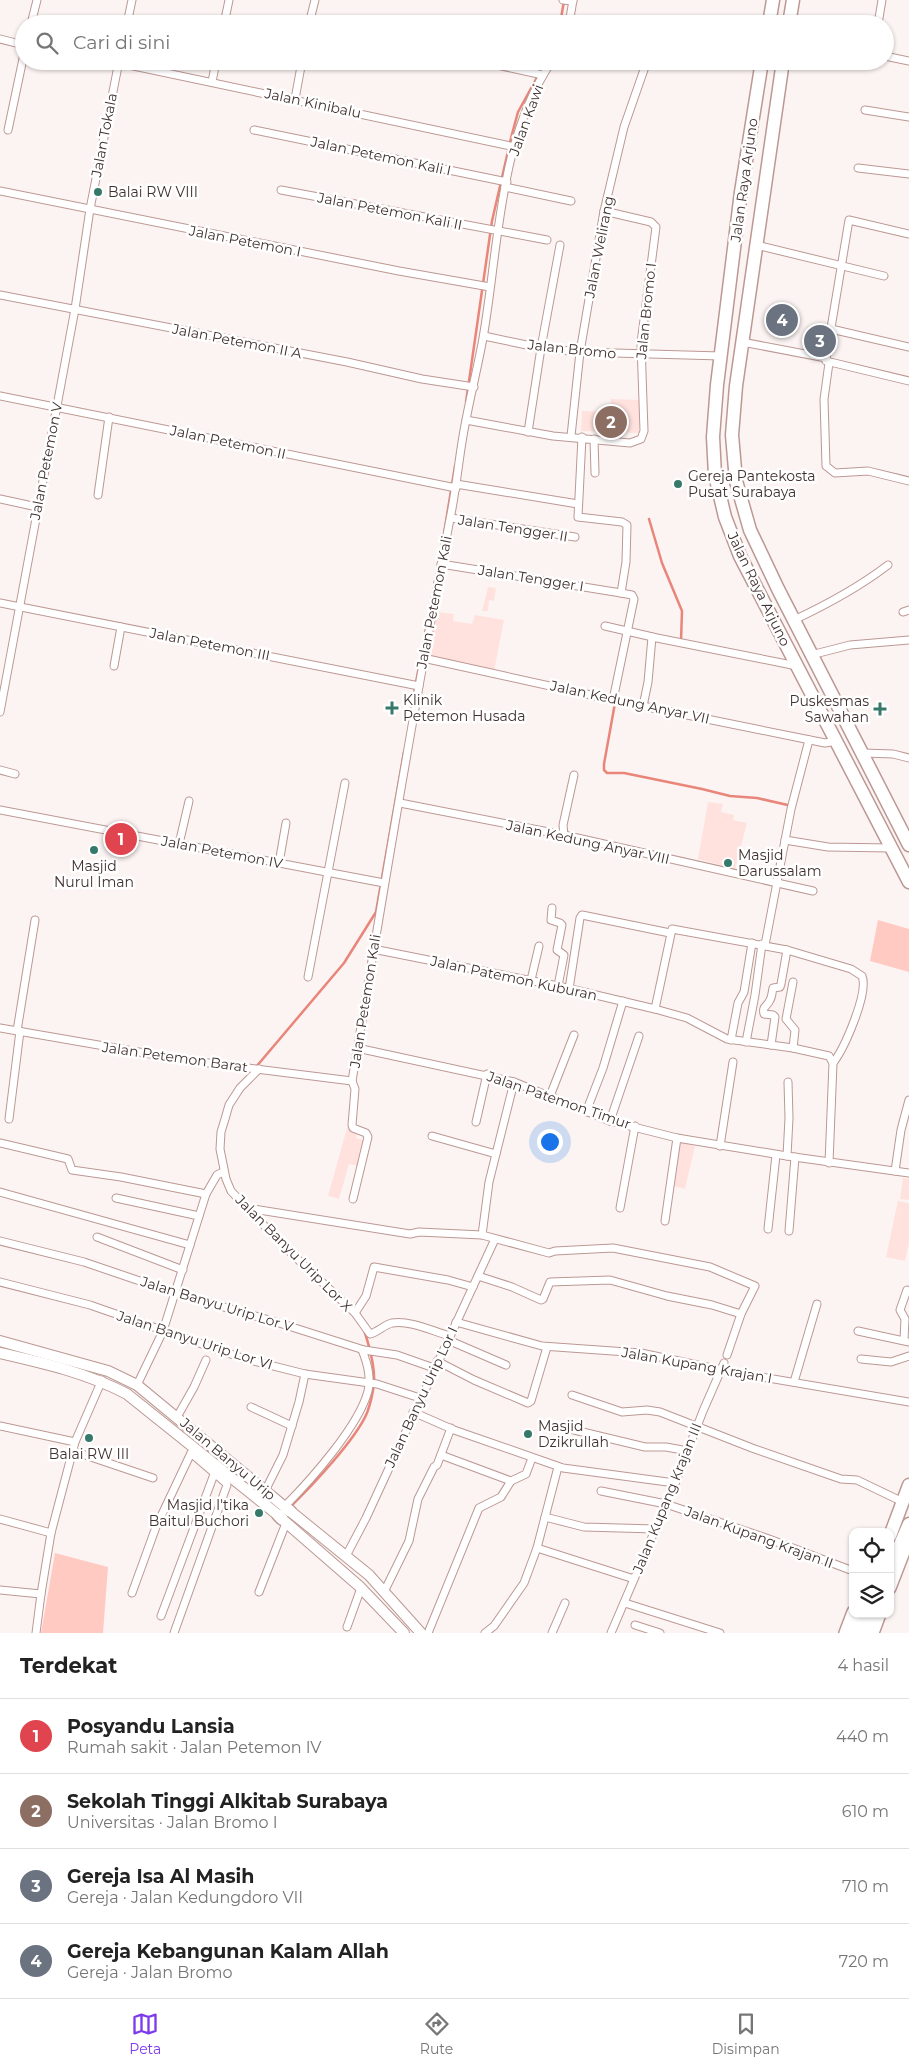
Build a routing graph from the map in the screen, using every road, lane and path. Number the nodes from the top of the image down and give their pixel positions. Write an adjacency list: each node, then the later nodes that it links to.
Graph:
1 (37, 0): 9 (street)
2 (132, 0): 10 (street)
3 (229, 0): 11 (street)
4 (315, 0): 12 (street)
5 (569, 0): 13 (street)
6 (773, 0): 14 (highway)
7 (793, 0): 15 (highway)
8 (882, 0): 16 (street)
9 (33, 15)
10 (129, 15)
11 (226, 15)
12 (311, 15)
13 (569, 15)
14 (770, 15)
15 (790, 15)
16 (880, 15)
17 (0, 39): 18 (street)
18 (15, 43)
19 (894, 58): 20 (street)
20 (909, 61)
21 (21, 70): 36 (street)
22 (117, 70): 45 (street, Jalan Tokala)
23 (156, 70): 32 (street, Jalan Kinibalu)
24 (214, 70): 32 (street)
25 (300, 70): 33 (street)
26 (521, 70): 31 (street)
27 (544, 70): 31 (street, Jalan Kawi)
28 (644, 70): 46 (street, Jalan Welirang)
29 (761, 70): 47 (highway, Jalan Raya Arjuno)
30 (783, 70): 48 (highway, Jalan Raya Arjuno)
31 (540, 74): 38 (street, Jalan Kawi)
32 (212, 82): 33 (street, Jalan Kinibalu)
33 (295, 99): 38 (street, Jalan Kinibalu)
34 (865, 110): 35 (street)
35 (909, 117)
36 (8, 130)
37 (254, 130): 41 (street, Jalan Petemon Kali I)
38 (510, 145): 41 (street, Jalan Kawi)
39 (858, 168): 40 (street)
40 (909, 174)
41 (504, 183): 44 (street, Jalan Petemon Kali I); 49 (street, Jalan Petemon Kali)
42 (0, 190): 45 (street, Jalan Petemon I)
43 (281, 190): 49 (street, Jalan Petemon Kali II)
44 (571, 201)
45 (90, 209): 56 (street, Jalan Petemon I); 58 (street, Jalan Petemon V)
46 (604, 211): 64 (street, Jalan Welirang); 65 (street, Jalan Bromo I)
47 (738, 217): 48 (highway); 66 (highway, Jalan Raya Arjuno)
48 (760, 220): 53 (highway, Jalan Raya Arjuno)
49 (494, 229): 51 (street, Jalan Petemon Kali II); 56 (street, Jalan Petemon Kali)
50 (909, 234): 54 (street)
51 (547, 240)
52 (560, 245): 63 (street)
53 (756, 245): 54 (street); 61 (highway, Jalan Raya Arjuno)
54 (841, 267): 55 (street); 59 (street)
55 (884, 276)
56 (485, 286): 60 (street, Jalan Petemon Kali)
57 (0, 295): 58 (street, Jalan Petemon II A)
58 (75, 309): 69 (street, Jalan Petemon II A); 71 (street, Jalan Petemon V)
59 (831, 329): 62 (street); 67 (street)
60 (484, 336): 63 (street, Jalan Bromo); 69 (street, Jalan Petemon Kali)
61 (742, 342): 67 (street); 92 (highway, Jalan Raya Arjuno)
62 (909, 347)
63 (541, 348): 64 (street, Jalan Bromo); 74 (street)
64 (580, 352): 65 (street, Jalan Bromo); 75 (street, Jalan Welirang)
65 (640, 355): 66 (street, Jalan Bromo); 77 (street, Jalan Bromo I)
66 (721, 356): 101 (highway, Jalan Raya Arjuno)
67 (827, 361): 68 (street); 79 (street)
68 (909, 381)
69 (470, 386): 73 (street, Jalan Petemon Kali)
70 (0, 396): 71 (street, Jalan Petemon II)
71 (56, 407): 72 (street, Jalan Petemon II); 84 (street, Jalan Petemon V)
72 (109, 417): 80 (street, Jalan Petemon II); 81 (street)
73 (466, 420): 74 (street, Jalan Bromo I); 80 (street, Jalan Petemon Kali)
74 (528, 432): 75 (street, Jalan Bromo I)
75 (571, 436): 76 (street, Jalan Bromo I)
76 (582, 437): 77 (street, Jalan Bromo I); 83 (street)
77 (594, 439): 78 (street)
78 (595, 474)
79 (909, 481)
80 (454, 487): 83 (street, Jalan Petemon II); 85 (street, Jalan Petemon Kali)
81 (98, 495)
82 (0, 499): 84 (street)
83 (578, 504): 89 (street)
84 (37, 507): 91 (street, Jalan Petemon V)
85 (450, 518): 86 (street, Jalan Tengger II); 87 (street, Jalan Petemon Kali)
86 (574, 537)
87 (441, 564): 89 (street, Jalan Tengger I); 99 (street, Jalan Petemon Kali)
88 (888, 565): 92 (street)
89 (621, 593): 95 (street)
90 (0, 603): 91 (street, Jalan Petemon III)
91 (21, 607): 94 (street, Jalan Petemon III); 105 (street, Jalan Petemon V)
92 (794, 620): 98 (highway, Jalan Raya Arjuno)
93 (605, 626): 95 (street)
94 (121, 627): 100 (street); 102 (street, Jalan Petemon III)
95 (628, 631): 96 (street); 103 (street)
96 (652, 637): 101 (street); 104 (street)
97 (909, 640): 98 (street)
98 (811, 656): 108 (highway, Jalan Raya Arjuno)
99 (424, 658): 102 (street, Jalan Petemon Kali); 103 (street, Jalan Kedung Anyar VII)
100 (114, 666)
101 (797, 666): 107 (highway, Jalan Raya Arjuno)
102 (416, 685): 115 (street, Jalan Petemon Kali)
103 (615, 700): 104 (street, Jalan Kedung Anyar VII)
104 (642, 706): 106 (street, Jalan Kedung Anyar VII)
105 (0, 712)
106 (809, 740): 107 (street, Jalan Kedung Anyar VII); 120 (street)
107 (836, 741): 123 (highway, Jalan Raya Arjuno)
108 (862, 753): 109 (street); 118 (highway, Jalan Raya Arjuno)
109 (909, 758)
110 (0, 770): 111 (street)
111 (15, 774)
112 (574, 775): 119 (street)
113 (345, 783): 126 (street)
114 (190, 801): 121 (street)
115 (400, 803): 119 (street, Jalan Kedung Anyar VIII); 128 (street, Jalan Petemon Kali)
116 (0, 810): 121 (street, Jalan Petemon IV)
117 (286, 823): 125 (street)
118 (902, 833): 122 (highway, Jalan Raya Arjuno); 123 (highway)
119 (564, 835): 129 (street, Jalan Kedung Anyar VIII)
120 (786, 840): 123 (street); 129 (street)
121 (179, 844): 125 (street, Jalan Petemon IV)
122 (909, 846)
123 (890, 848): 124 (highway); 127 (highway, Jalan Raya Arjuno)
124 (909, 850)
125 (279, 863): 126 (street, Jalan Petemon IV)
126 (327, 872): 128 (street, Jalan Petemon IV); 139 (street)
127 (909, 882)
128 (382, 883): 137 (street, Jalan Petemon Kali)
129 (776, 884): 130 (street, Jalan Kedung Anyar VIII); 135 (street)
130 (813, 891)
131 (552, 908): 142 (street)
132 (35, 920): 147 (street)
133 (670, 933): 134 (street); 143 (street); 145 (street)
134 (752, 943): 135 (street); 150 (street)
135 (764, 944): 138 (street); 151 (street)
136 (540, 946): 140 (street)
137 (373, 949): 140 (street, Jalan Patemon Kuburan); 153 (street, Jalan Petemon Kali)
138 (788, 950): 152 (street); 156 (street)
139 (308, 977)
140 (531, 980): 142 (street, Jalan Patemon Kuburan)
141 (793, 982): 154 (street)
142 (558, 986): 143 (street, Jalan Patemon Kuburan)
143 (569, 989): 144 (street, Jalan Patemon Kuburan)
144 (623, 1001): 145 (street, Jalan Patemon Kuburan); 164 (street)
145 (655, 1009): 150 (street, Jalan Patemon Kuburan)
146 (0, 1028): 147 (street, Jalan Petemon Barat)
147 (19, 1031): 157 (street, Jalan Petemon Barat); 165 (street)
148 (574, 1035): 162 (street)
149 (639, 1036): 166 (street)
150 (731, 1040): 151 (street, Jalan Patemon Kuburan)
151 (746, 1042): 152 (street, Jalan Patemon Kuburan)
152 (771, 1045): 154 (street, Jalan Patemon Kuburan)
153 (357, 1048): 158 (street, Jalan Patemon Timur); 159 (street, Jalan Petemon Kali)
154 (794, 1048): 156 (street, Jalan Patemon Kuburan)
155 (732, 1062): 172 (street)
156 (833, 1063): 177 (street)
157 (258, 1069): 159 (street, Jalan Petemon Barat); 179 (street, Jalan Banyu Urip Lor X)
158 (487, 1074): 160 (street, Jalan Patemon Timur); 167 (street)
159 (352, 1081): 184 (street, Jalan Petemon Kali)
160 (514, 1082): 162 (street, Jalan Patemon Timur); 173 (street)
161 (788, 1082): 175 (street)
162 (550, 1096): 164 (street, Jalan Patemon Timur)
163 (909, 1100): 178 (street)
164 (586, 1112): 166 (street, Jalan Patemon Timur)
165 (9, 1119)
166 (610, 1121): 168 (street, Jalan Patemon Timur)
167 (476, 1122)
168 (635, 1126): 170 (street, Jalan Patemon Timur); 186 (street)
169 (432, 1136): 173 (street)
170 (678, 1138): 172 (street, Jalan Patemon Timur); 188 (street)
171 (0, 1144): 182 (street)
172 (720, 1146): 174 (street, Jalan Patemon Timur)
173 (496, 1154): 191 (street)
174 (776, 1154): 175 (street, Jalan Patemon Timur); 189 (street)
175 (787, 1156): 176 (street, Jalan Patemon Timur)
176 (796, 1157): 177 (street, Jalan Patemon Timur); 190 (street)
177 (829, 1162): 178 (street, Jalan Patemon Timur)
178 (895, 1171): 180 (street, Jalan Patemon Timur)
179 (221, 1173): 182 (street); 185 (street, Jalan Banyu Urip Lor X)
180 (909, 1173)
181 (0, 1192): 195 (street)
182 (206, 1194): 187 (street)
183 (116, 1198): 187 (street)
184 (353, 1199)
185 (247, 1208): 191 (street); 203 (street, Jalan Banyu Urip Lor X)
186 (620, 1208)
187 (199, 1216): 195 (street)
188 (665, 1221)
189 (768, 1229)
190 (789, 1231)
191 (482, 1235): 193 (street)
192 (97, 1238): 196 (street)
193 (495, 1239): 197 (street, Jalan Banyu Urip Lor I); 204 (street)
194 (0, 1241): 201 (street, Jalan Banyu Urip Lor V)
195 (190, 1245): 196 (street)
196 (183, 1270): 201 (street)
197 (478, 1276): 199 (street, Jalan Banyu Urip Lor I); 204 (street)
198 (0, 1282): 206 (street, Jalan Banyu Urip Lor VI)
199 (473, 1287): 203 (street); 205 (street, Jalan Banyu Urip Lor I)
200 (907, 1290): 210 (street)
201 (175, 1293): 206 (street); 212 (street, Jalan Banyu Urip Lor V)
202 (817, 1304): 223 (street)
203 (355, 1313): 208 (street, Jalan Banyu Urip Lor X)
204 (741, 1314): 214 (street)
205 (456, 1322): 208 (street, Jalan Banyu Urip Lor I); 211 (street, Jalan Kupang Krajan I)
206 (163, 1331): 221 (street, Jalan Banyu Urip Lor VI); 225 (street)
207 (858, 1331): 210 (street)
208 (449, 1338): 218 (street, Jalan Banyu Urip Lor I); 219 (street)
209 (0, 1341): 225 (main road, Jalan Banyu Urip)
210 (906, 1341)
211 (546, 1347): 218 (street, Jalan Banyu Urip Lor V); 220 (street, Jalan Kupang Krajan I)
212 (366, 1350): 218 (street, Jalan Banyu Urip Lor V); 224 (street)
213 (0, 1353): 222 (main road, Jalan Banyu Urip)
214 (727, 1355)
215 (909, 1356): 216 (street)
216 (861, 1359)
217 (206, 1360): 231 (street)
218 (436, 1364): 227 (street, Jalan Banyu Urip Lor I)
219 (506, 1365)
220 (723, 1366): 223 (street, Jalan Kupang Krajan I); 234 (street, Jalan Kupang Krajan III)
221 (305, 1374): 224 (street, Jalan Banyu Urip Lor VI); 233 (street)
222 (102, 1380): 237 (street); 243 (main road, Jalan Banyu Urip)
223 (794, 1382): 228 (street, Jalan Kupang Krajan I)
224 (372, 1384): 227 (street, Jalan Banyu Urip Lor VI); 252 (street)
225 (137, 1386): 231 (main road, Jalan Banyu Urip)
226 (572, 1395): 234 (street)
227 (420, 1398): 230 (street, Jalan Banyu Urip Lor I)
228 (909, 1402)
229 (251, 1407): 233 (street)
230 (413, 1412): 235 (street); 263 (street, Jalan Banyu Urip Lor I)
231 (177, 1416): 249 (main road, Jalan Banyu Urip)
232 (0, 1426): 237 (street)
233 (292, 1426): 249 (street)
234 (698, 1426): 239 (street, Jalan Kupang Krajan III); 250 (street)
235 (450, 1428): 240 (street); 241 (street)
236 (570, 1429): 239 (street)
237 (75, 1442): 238 (street)
238 (73, 1451): 244 (street); 260 (street)
239 (688, 1451): 246 (street, Jalan Kupang Krajan III)
240 (441, 1455): 245 (street); 271 (street)
241 (532, 1458): 242 (street); 245 (street)
242 (558, 1466): 246 (street); 254 (street)
243 (216, 1470): 252 (main road, Jalan Banyu Urip); 272 (street); 276 (street); 284 (street)
244 (153, 1478)
245 (511, 1482): 287 (street)
246 (675, 1483): 251 (street, Jalan Kupang Krajan III)
247 (909, 1485): 250 (highway)
248 (601, 1491): 251 (street, Jalan Kupang Krajan II)
249 (266, 1492): 252 (main road, Jalan Banyu Urip)
250 (903, 1502): 253 (highway)
251 (666, 1504): 259 (street, Jalan Kupang Krajan III); 265 (street, Jalan Kupang Krajan II)
252 (284, 1514): 263 (main road, Jalan Banyu Urip); 268 (main road, Jalan Banyu Urip); 270 (street)
253 (898, 1515): 257 (main road); 258 (highway)
254 (546, 1517): 259 (street); 262 (street)
255 (0, 1520): 260 (street)
256 (909, 1524): 264 (highway)
257 (887, 1528)
258 (893, 1528)
259 (655, 1529): 267 (street, Jalan Kupang Krajan III)
260 (52, 1533): 273 (street)
261 (909, 1539): 266 (main road)
262 (537, 1548): 267 (street); 288 (street)
263 (346, 1556): 271 (main road, Jalan Banyu Urip)
264 (894, 1558)
265 (849, 1569)
266 (894, 1578)
267 (634, 1579): 275 (street, Jalan Kupang Krajan III)
268 (362, 1588): 282 (street); 285 (main road, Jalan Banyu Urip)
269 (0, 1590): 273 (street)
270 (259, 1592)
271 (384, 1592): 286 (main road, Jalan Banyu Urip)
272 (132, 1593)
273 (41, 1594): 283 (street)
274 (565, 1602): 289 (street)
275 (625, 1603): 290 (street, Jalan Kupang Krajan III); 292 (street)
276 (161, 1616)
277 (851, 1618): 293 (main road)
278 (859, 1618): 294 (highway)
279 (869, 1618): 295 (highway)
280 (879, 1618): 296 (main road)
281 (635, 1625): 291 (street)
282 (346, 1627)
283 (36, 1633)
284 (174, 1633)
285 (404, 1633)
286 (421, 1633)
287 (428, 1633)
288 (486, 1633)
289 (552, 1633)
290 (611, 1633)
291 (660, 1633)
292 (720, 1633)
293 (845, 1633)
294 (853, 1633)
295 (863, 1633)
296 (873, 1633)

